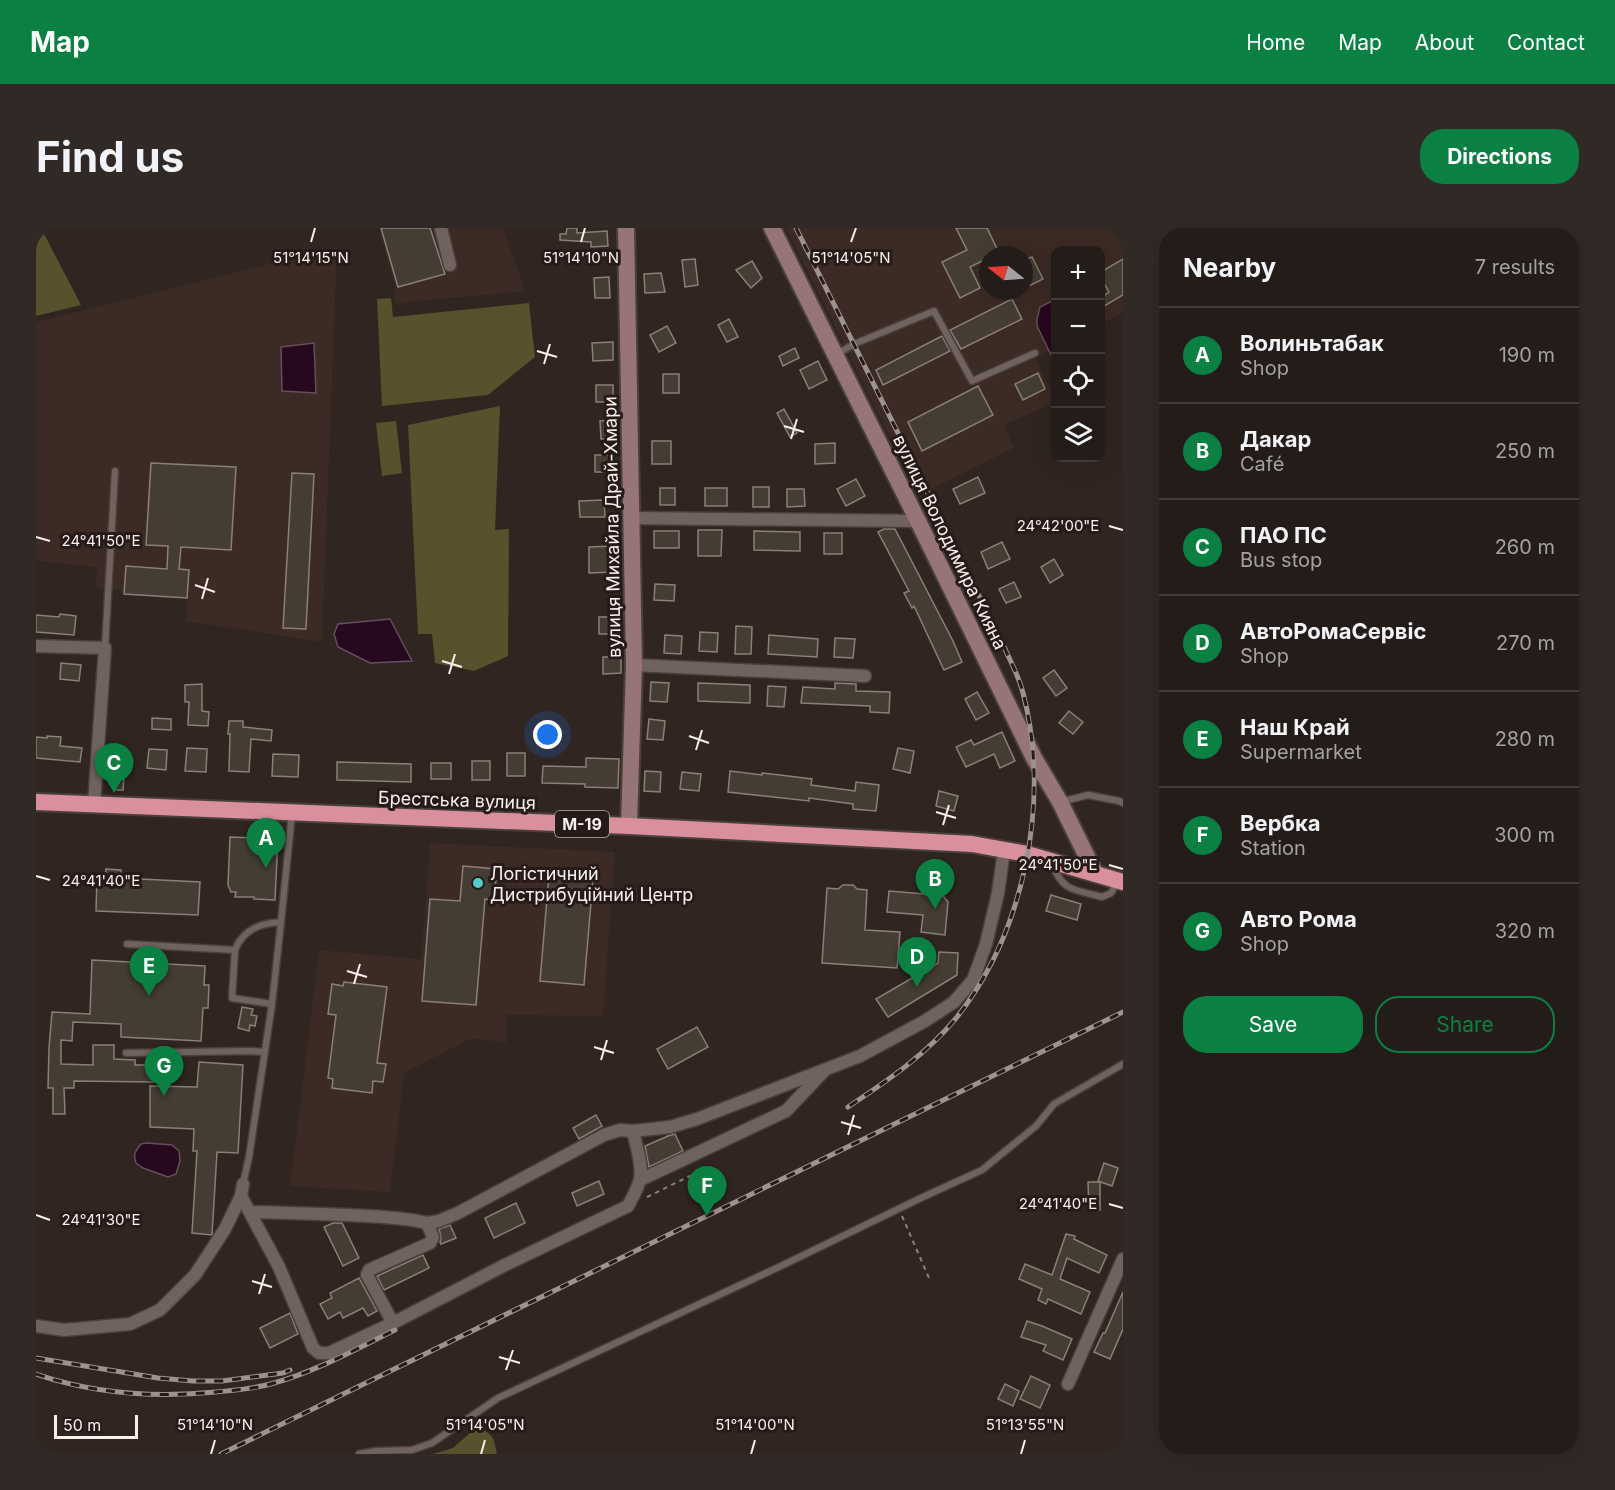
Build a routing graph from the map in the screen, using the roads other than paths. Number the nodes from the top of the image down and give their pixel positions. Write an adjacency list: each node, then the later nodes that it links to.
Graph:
1 (441, 228): 4 (street)
2 (626, 228): 8 (main road, вулиця Михайла Драй-Хмари)
3 (772, 228): 6 (main road, вулиця Володимира Кияна)
4 (450, 265)
5 (1035, 353): 6 (lane)
6 (836, 355): 9 (main road, вулиця Володимира Кияна)
7 (115, 471): 11 (lane)
8 (632, 518): 9 (street); 12 (main road, вулиця Михайла Драй-Хмари)
9 (918, 520): 15 (main road, вулиця Володимира Кияна)
10 (36, 646): 11 (street)
11 (105, 648): 17 (street)
12 (634, 665): 13 (street); 19 (main road, вулиця Михайла Драй-Хмари)
13 (865, 676)
14 (36, 802): 17 (highway, Брестська вулиця / М-19)
15 (1060, 802): 16 (lane); 22 (main road, вулиця Володимира Кияна)
16 (1123, 803)
17 (94, 804): 18 (highway, Брестська вулиця / М-19)
18 (292, 812): 19 (highway, Брестська вулиця / М-19); 24 (lane)
19 (629, 826): 20 (highway, Брестська вулиця / М-19)
20 (1004, 850): 21 (highway, Брестська вулиця / М-19); 31 (street)
21 (1050, 860): 22 (highway, Брестська вулиця / М-19); 23 (lane)
22 (1095, 873): 23 (highway, Брестська вулиця / М-19)
23 (1121, 882)
24 (281, 922): 26 (lane); 27 (lane)
25 (127, 944): 26 (lane)
26 (236, 950): 27 (lane)
27 (272, 1004): 28 (lane)
28 (265, 1052): 29 (lane); 34 (lane)
29 (126, 1053)
30 (1123, 1064): 41 (lane)
31 (826, 1069): 32 (street); 33 (street)
32 (633, 1131): 33 (street); 36 (street)
33 (640, 1180): 38 (street)
34 (242, 1190): 35 (street); 39 (street)
35 (250, 1212): 36 (street); 38 (street)
36 (427, 1223): 38 (street)
37 (1123, 1259): 40 (street)
38 (393, 1323)
39 (36, 1326)
40 (1068, 1384)
41 (359, 1454)

